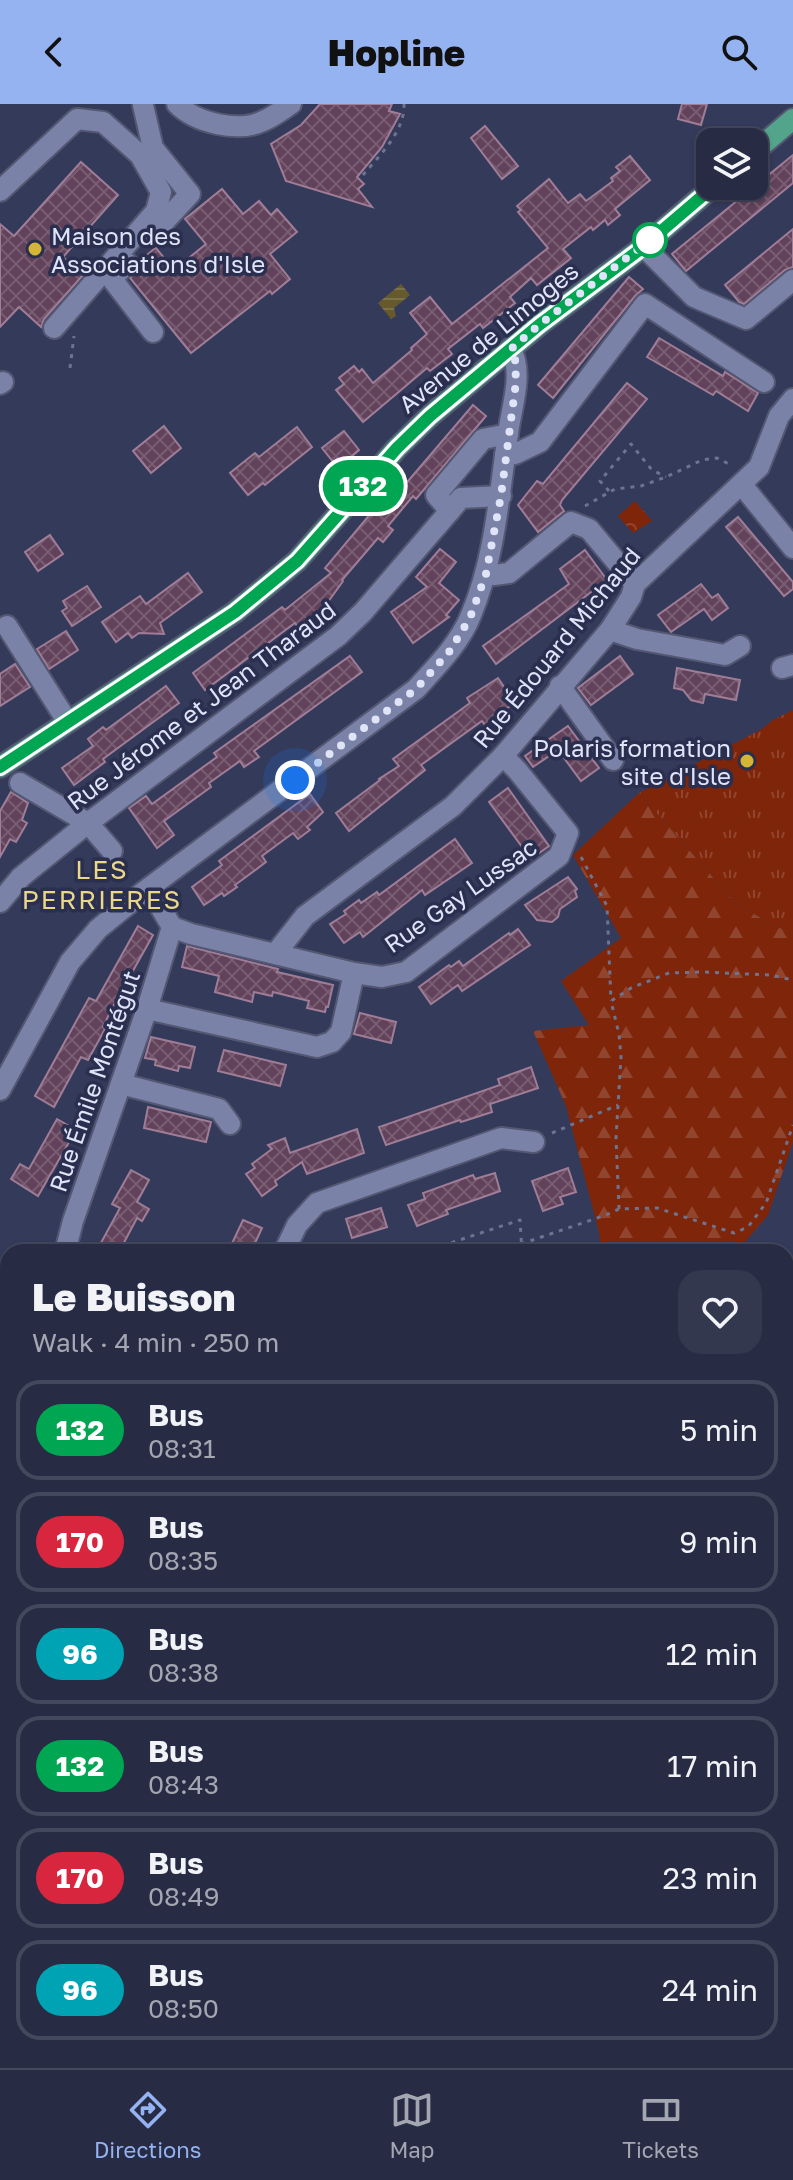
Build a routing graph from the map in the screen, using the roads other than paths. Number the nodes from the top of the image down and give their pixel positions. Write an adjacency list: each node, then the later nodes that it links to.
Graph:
1 (143, 104): 5 (street); 12 (street)
2 (177, 104): 3 (street)
3 (291, 104)
4 (793, 119): 6 (main road)
5 (115, 132): 7 (street); 11 (street)
6 (768, 140)
7 (0, 191)
8 (697, 200): 9 (main road, Avenue de Limoges)
9 (643, 246): 10 (street); 13 (main road, Avenue de Limoges)
10 (793, 280)
11 (60, 321)
12 (153, 332)
13 (511, 349): 16 (street); 27 (main road, Avenue de Limoges)
14 (764, 382): 16 (street)
15 (789, 405): 17 (street, Rue Édouard Michaud)
16 (506, 445): 18 (street); 19 (street)
17 (746, 482): 20 (street); 22 (street, Rue Édouard Michaud)
18 (501, 496): 19 (street, Rue Jérome et Jean Tharaud); 21 (street)
19 (450, 511): 32 (street, Rue Jérome et Jean Tharaud)
20 (793, 548)
21 (486, 574): 22 (street); 34 (street)
22 (635, 584): 24 (street, Rue Édouard Michaud)
23 (7, 626): 27 (street)
24 (610, 630): 25 (street); 26 (street, Rue Édouard Michaud)
25 (740, 646)
26 (560, 686): 28 (street, Rue Édouard Michaud); 29 (street)
27 (67, 721): 30 (main road, Avenue de Limoges)
28 (503, 756): 37 (street, Rue Édouard Michaud); 38 (street, Rue Gay Lussac)
29 (613, 760)
30 (0, 767)
31 (20, 783): 32 (street)
32 (88, 823): 33 (street); 35 (street, Rue Jérome et Jean Tharaud)
33 (112, 851)
34 (149, 888): 36 (street); 41 (street)
35 (0, 902)
36 (172, 927): 37 (street, Rue Gay Lussac); 39 (street, Rue Émile Montégut)
37 (276, 953): 38 (street, Rue Gay Lussac)
38 (354, 973): 39 (street)
39 (147, 1009): 40 (street, Rue Émile Montégut)
40 (121, 1084): 42 (street); 44 (street, Rue Émile Montégut)
41 (0, 1090)
42 (230, 1124)
43 (534, 1142): 45 (street)
44 (67, 1244)
45 (288, 1244)

